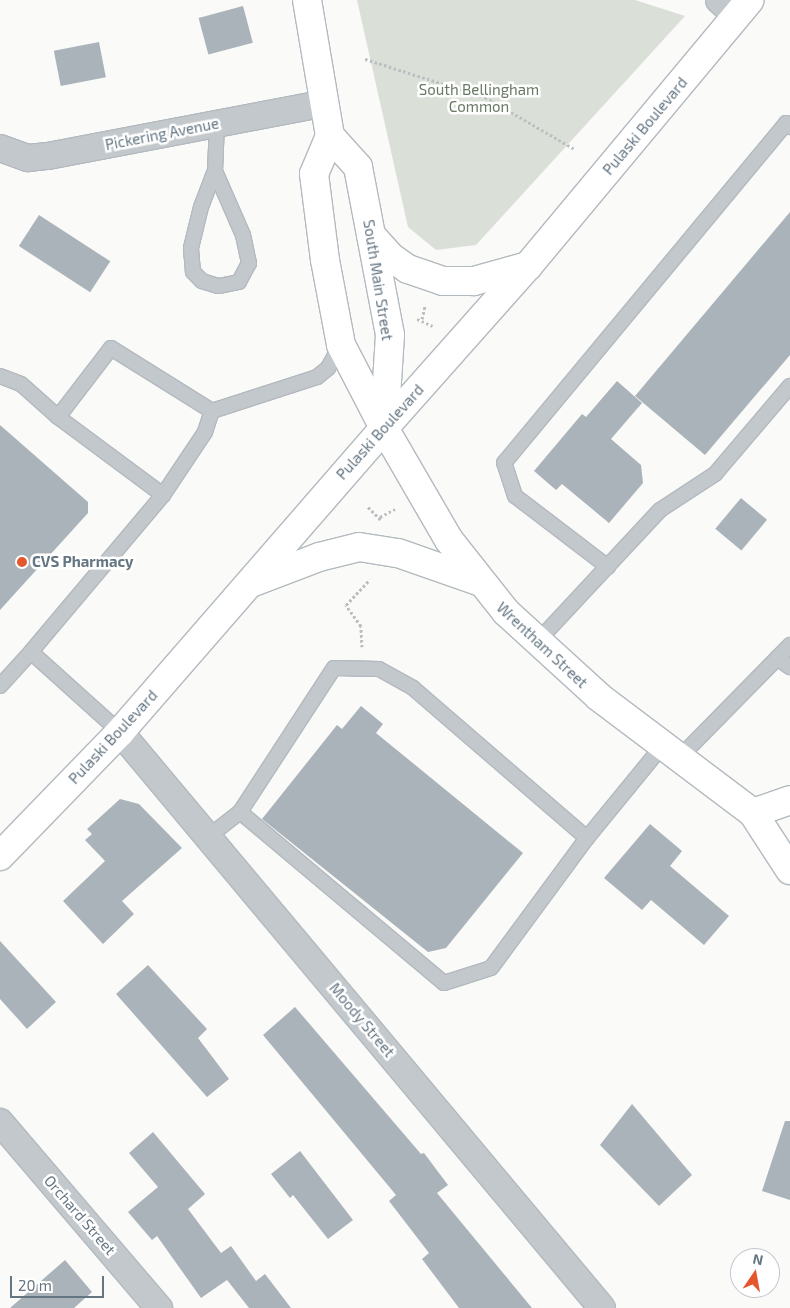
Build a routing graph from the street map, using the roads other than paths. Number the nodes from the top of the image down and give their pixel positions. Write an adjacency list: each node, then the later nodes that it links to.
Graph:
1 (307, 0): 3 (main road)
2 (736, 5): 10 (main road, Pulaski Boulevard)
3 (325, 103): 4 (street, Pickering Avenue); 6 (main road)
4 (217, 124): 7 (street, Pickering Avenue); 8 (lane)
5 (790, 126): 18 (lane)
6 (330, 136): 9 (main road, South Main Street); 11 (main road)
7 (0, 148)
8 (215, 171): 8 (lane)
9 (371, 235): 10 (main road); 16 (main road, South Main Street)
10 (528, 266): 16 (main road, Pulaski Boulevard)
11 (341, 345): 14 (lane); 16 (main road)
12 (0, 376): 15 (lane)
13 (790, 386): 18 (lane)
14 (212, 411): 15 (lane); 17 (lane)
15 (58, 417): 17 (lane)
16 (384, 428): 19 (main road, Wrentham Street); 20 (main road, Pulaski Boulevard)
17 (163, 496): 23 (lane)
18 (608, 567): 21 (lane)
19 (478, 581): 20 (main road); 21 (main road, Wrentham Street)
20 (247, 584): 27 (main road, Pulaski Boulevard)
21 (536, 643): 28 (main road, Wrentham Street)
22 (790, 645): 24 (lane)
23 (31, 652): 26 (lane); 27 (lane)
24 (778, 658): 25 (lane); 28 (lane)
25 (790, 667)
26 (0, 686)
27 (120, 732): 32 (street, Moody Street); 34 (main road, Pulaski Boulevard)
28 (673, 750): 31 (main road, Wrentham Street); 33 (lane)
29 (790, 800): 31 (main road)
30 (240, 812): 32 (lane); 33 (lane); 33 (lane)
31 (753, 813): 35 (main road, Wrentham Street)
32 (208, 837): 38 (street, Moody Street)
33 (587, 838)
34 (0, 856)
35 (787, 859)
36 (0, 1122): 37 (street, Orchard Street)
37 (159, 1308)
38 (602, 1308)

